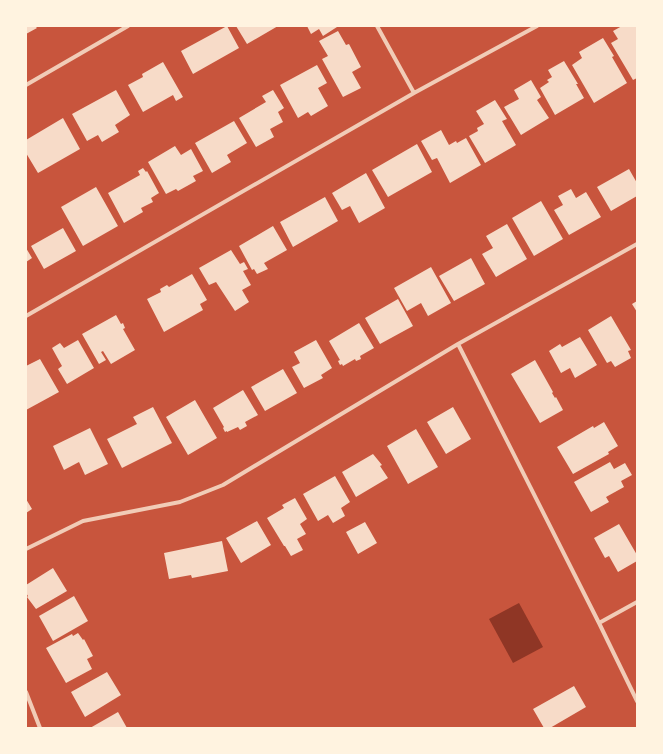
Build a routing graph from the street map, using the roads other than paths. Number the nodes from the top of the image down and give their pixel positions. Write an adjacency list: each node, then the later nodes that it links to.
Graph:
1 (128, 26): 4 (street)
2 (377, 26): 5 (street)
3 (536, 26): 5 (street)
4 (26, 85)
5 (414, 94): 7 (street)
6 (637, 244): 8 (street)
7 (26, 316)
8 (458, 344): 9 (street); 11 (street)
9 (26, 549)
10 (637, 602): 11 (street)
11 (599, 623): 13 (street)
12 (26, 692): 14 (street)
13 (637, 701)
14 (40, 728)

